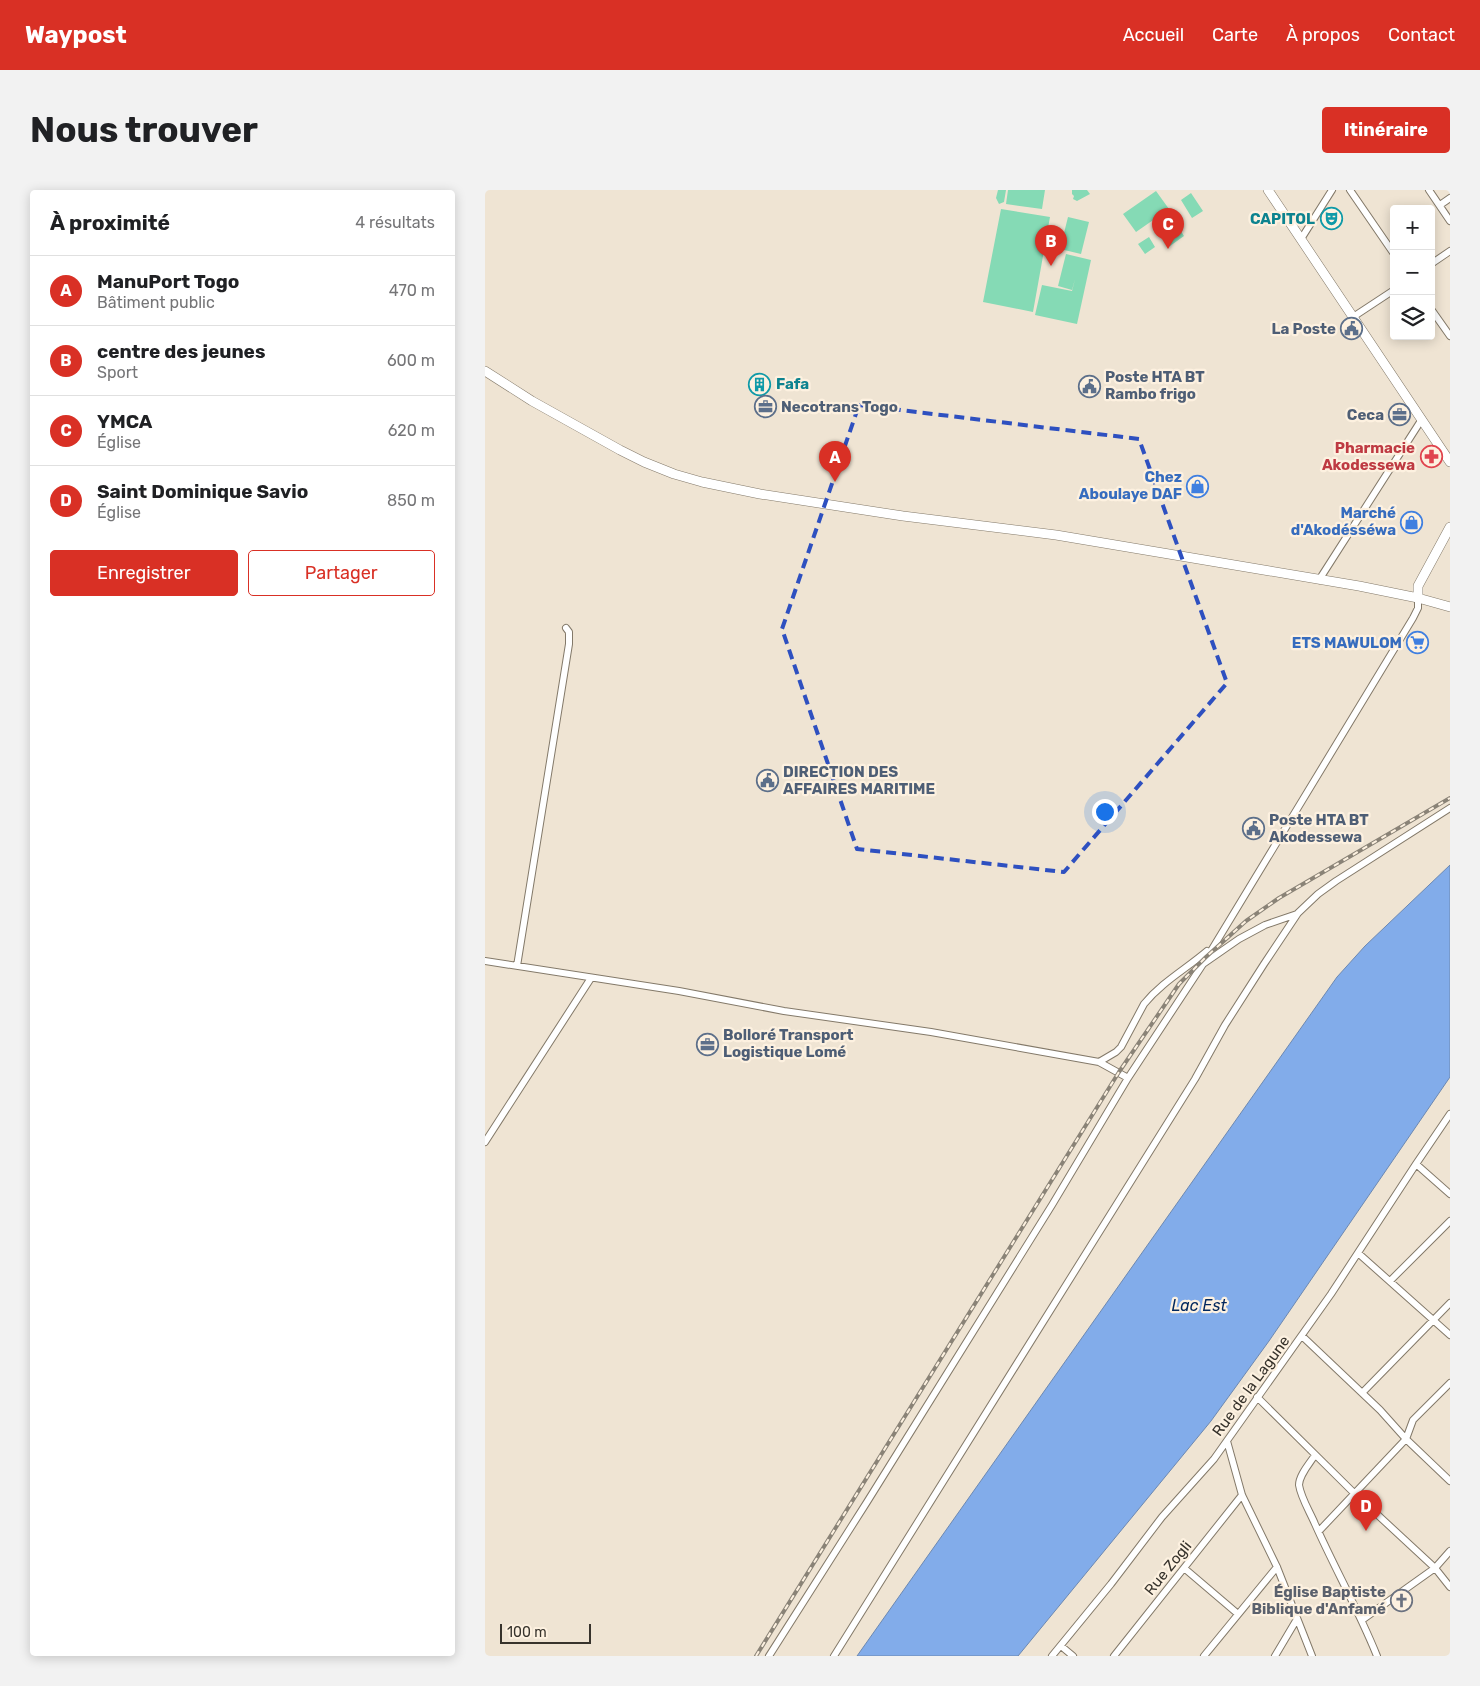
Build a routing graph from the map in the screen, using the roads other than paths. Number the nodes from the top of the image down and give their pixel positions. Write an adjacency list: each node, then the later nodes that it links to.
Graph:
1 (1268, 190): 8 (main road)
2 (1333, 190): 8 (street)
3 (1350, 190): 9 (street)
4 (1429, 190): 6 (street)
5 (1450, 198): 6 (street)
6 (1440, 206): 7 (street)
7 (1450, 221)
8 (1301, 239): 14 (main road)
9 (1391, 250)
10 (1450, 251): 11 (street)
11 (1435, 261)
12 (1390, 293): 14 (street)
13 (1435, 315): 15 (street)
14 (1353, 317): 17 (main road)
15 (1450, 336)
16 (485, 371): 20 (main road)
17 (1422, 420): 18 (main road); 20 (street)
18 (1450, 462)
19 (1450, 527): 21 (main road)
20 (1319, 580): 21 (main road)
21 (1418, 598): 22 (main road); 26 (street)
22 (1450, 607)
23 (566, 628): 29 (street)
24 (1450, 808): 25 (street)
25 (1298, 913): 28 (street); 67 (street)
26 (1212, 948): 28 (street); 31 (street)
27 (485, 961): 29 (street)
28 (1203, 964): 32 (street)
29 (517, 966): 30 (street)
30 (591, 978): 31 (street); 34 (street)
31 (1099, 1062): 32 (street)
32 (1128, 1078): 66 (street)
33 (1450, 1114): 35 (street, Rue de la Lagune)
34 (485, 1142)
35 (1416, 1164): 36 (street); 38 (street, Rue de la Lagune)
36 (1450, 1194)
37 (1450, 1220): 39 (street)
38 (1358, 1253): 39 (street); 42 (street, Rue de la Lagune)
39 (1390, 1281): 41 (street)
40 (1450, 1303): 41 (street)
41 (1432, 1320): 43 (street); 45 (street)
42 (1302, 1336): 45 (street); 46 (street, Rue de la Lagune)
43 (1450, 1336)
44 (1450, 1383): 47 (street)
45 (1362, 1393): 47 (street)
46 (1257, 1397): 48 (street, Rue de la Lagune); 49 (street)
47 (1407, 1439): 51 (street); 53 (street)
48 (1227, 1441): 54 (street); 64 (street, Rue de la Lagune)
49 (1315, 1455): 53 (street); 55 (street)
50 (1450, 1467): 51 (street)
51 (1444, 1474): 52 (street)
52 (1450, 1481)
53 (1354, 1493): 55 (street); 59 (street)
54 (1242, 1495): 57 (street); 58 (street, Rue Zogli)
55 (1319, 1532): 63 (street)
56 (1450, 1552): 59 (street)
57 (1277, 1567): 61 (street); 62 (street)
58 (1184, 1568): 61 (street); 70 (street, Rue Zogli)
59 (1435, 1568): 60 (street); 63 (street)
60 (1450, 1587)
61 (1237, 1614): 65 (street)
62 (1297, 1619): 71 (street); 72 (street)
63 (1363, 1620): 73 (street)
64 (1061, 1646): 68 (street, Rue de la Lagune); 69 (street)
65 (1208, 1654)
66 (769, 1656)
67 (834, 1656)
68 (1052, 1656)
69 (1073, 1656)
70 (1114, 1656)
71 (1275, 1656)
72 (1312, 1656)
73 (1377, 1656)

